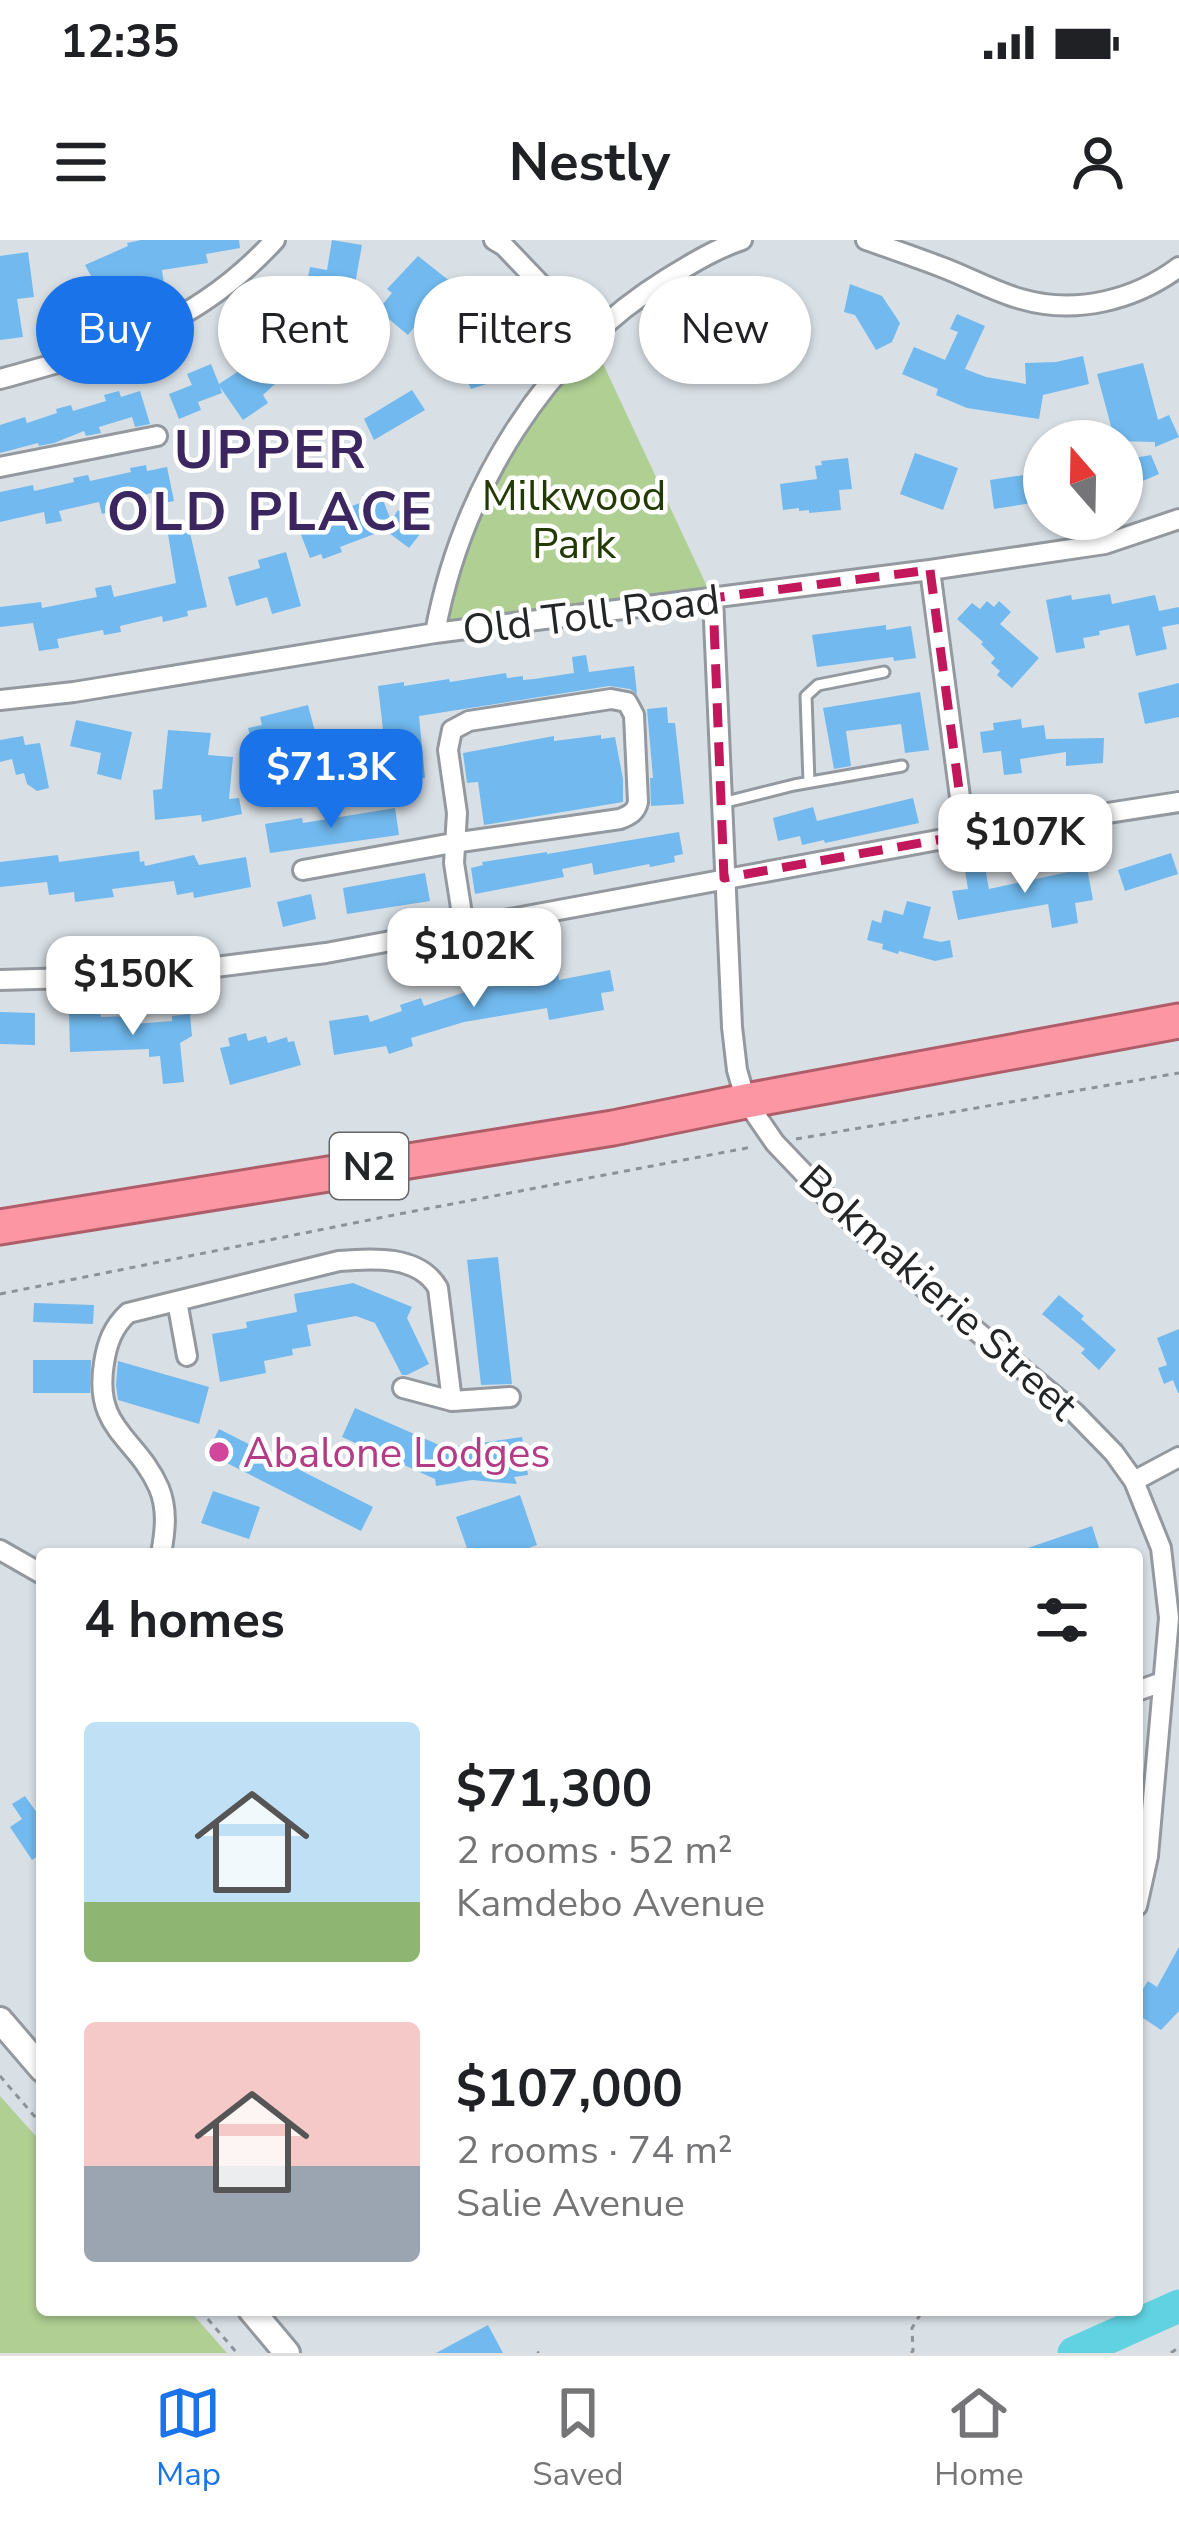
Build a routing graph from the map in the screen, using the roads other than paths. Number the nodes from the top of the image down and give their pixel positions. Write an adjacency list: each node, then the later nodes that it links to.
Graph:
1 (275, 240): 8 (street)
2 (494, 240): 6 (street)
3 (742, 240): 7 (street)
4 (866, 240): 5 (street)
5 (1179, 267)
6 (532, 276)
7 (615, 317)
8 (0, 379)
9 (548, 384): 15 (street)
10 (157, 436): 11 (street)
11 (0, 467)
12 (1179, 519): 13 (street, Old Toll Road)
13 (930, 570): 14 (street, Old Toll Road); 22 (street)
14 (713, 598): 15 (street, Old Toll Road); 21 (street, Bokmakierie Street)
15 (435, 633): 17 (street, Old Toll Road)
16 (884, 672): 19 (lane)
17 (0, 700)
18 (902, 766): 19 (lane)
19 (809, 782): 21 (lane)
20 (1179, 802): 22 (street)
21 (722, 803): 25 (street, Bokmakierie Street)
22 (965, 835): 25 (street)
23 (453, 843): 23 (street); 24 (street); 26 (street)
24 (303, 870)
25 (724, 878): 26 (street); 29 (street, Bokmakierie Street)
26 (464, 927): 27 (street)
27 (0, 980)
28 (1179, 1022): 29 (highway, N2)
29 (746, 1101): 30 (highway, N2); 37 (street, Bokmakierie Street)
30 (0, 1227)
31 (177, 1301): 32 (street); 35 (street); 38 (street)
32 (187, 1356)
33 (403, 1388): 35 (street)
34 (510, 1397): 35 (street)
35 (452, 1401)
36 (1179, 1457): 37 (street)
37 (1134, 1481): 41 (street, Bokmakierie Street)
38 (162, 1548)
39 (0, 1550): 40 (street)
40 (36, 1571)
41 (1162, 1682): 42 (street); 43 (street, Bokmakierie Street)
42 (1143, 1689)
43 (1143, 1879)
44 (0, 2020): 45 (street)
45 (36, 2061)
46 (257, 2316): 47 (street)
47 (287, 2353)

